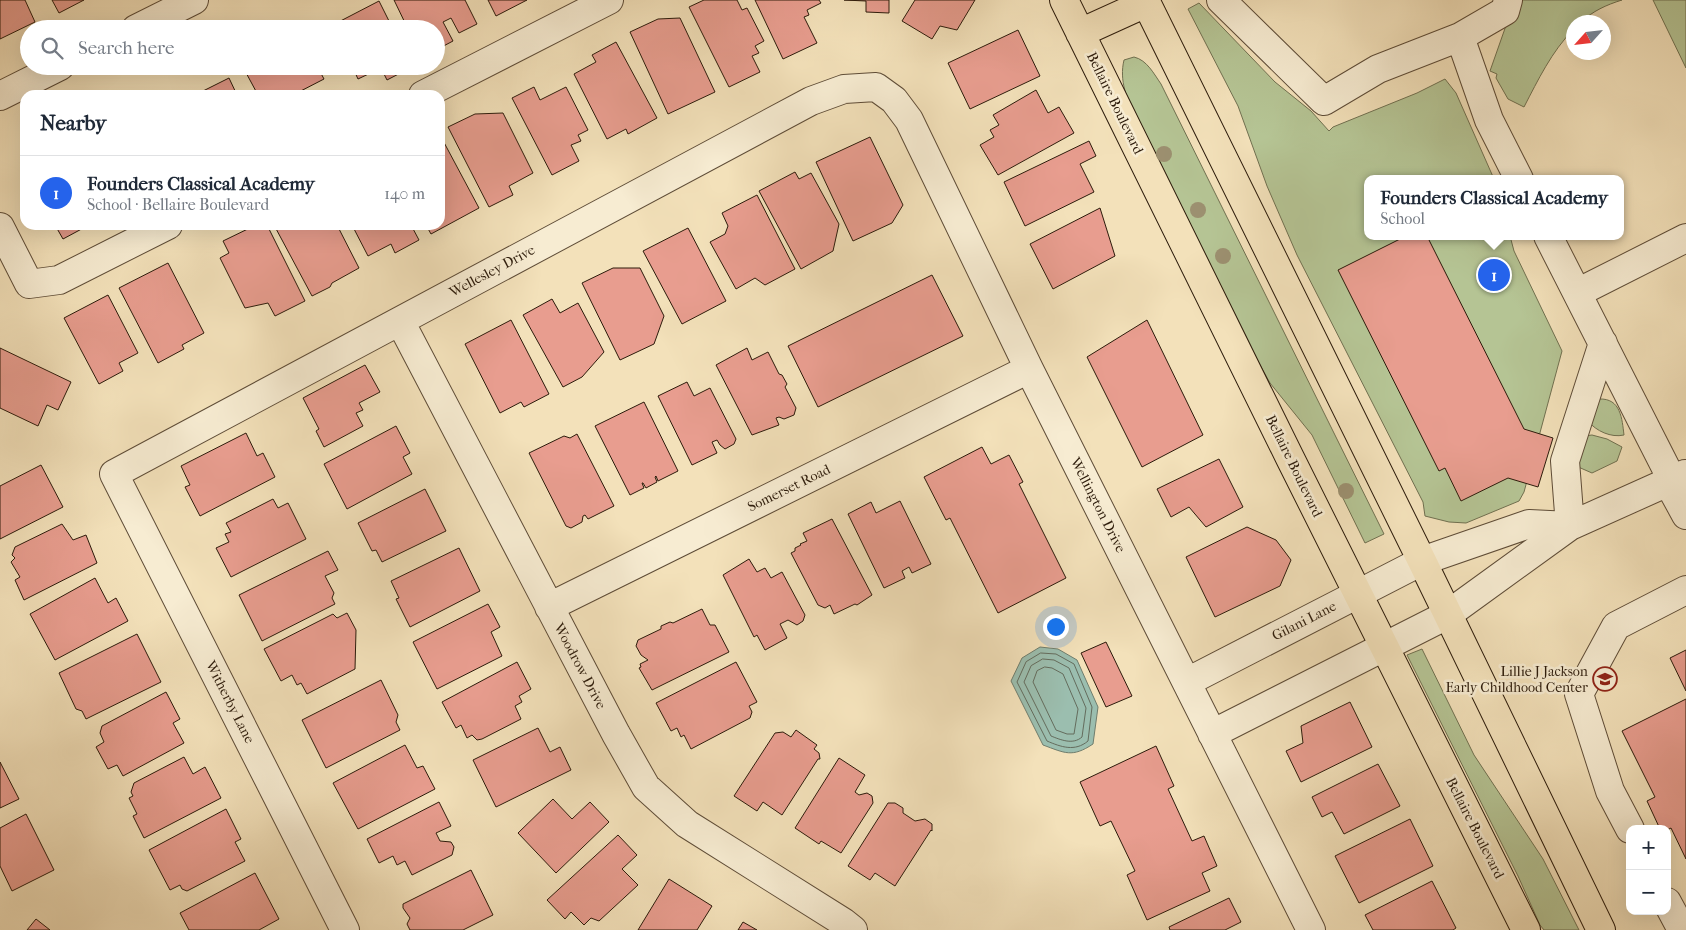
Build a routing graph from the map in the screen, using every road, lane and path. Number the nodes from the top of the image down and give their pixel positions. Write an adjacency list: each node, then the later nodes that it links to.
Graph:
1 (194, 0): 7 (street)
2 (609, 0): 12 (street)
3 (1064, 0): 8 (main road, Bellaire Boulevard)
4 (1221, 0): 9 (street)
5 (1508, 0): 9 (street)
6 (1149, 1): 8 (main road); 27 (main road)
7 (154, 20)
8 (1080, 33): 29 (main road, Bellaire Boulevard)
9 (1460, 37): 14 (street)
10 (42, 75): 13 (street)
11 (876, 87): 20 (street, Wellesley Drive); 22 (street, Wellington Drive)
12 (433, 90)
13 (0, 96)
14 (1517, 175)
15 (0, 227): 16 (street)
16 (158, 230)
17 (1686, 238): 19 (street)
18 (1550, 240): 19 (street)
19 (1577, 293): 21 (street)
20 (400, 321): 23 (street, Wellesley Drive); 30 (street, Woodrow Drive)
21 (1603, 343): 24 (street); 26 (street)
22 (1029, 369): 30 (street, Somerset Road); 33 (street, Wellington Drive)
23 (114, 474): 37 (street, Witherby Lane)
24 (1677, 477): 25 (street); 26 (street)
25 (1686, 515)
26 (1570, 526): 27 (street, Gilani Lane); 31 (street)
27 (1422, 561): 29 (street, Gilani Lane); 31 (main road)
28 (1686, 590): 35 (street)
29 (1357, 594): 32 (main road, Bellaire Boulevard); 33 (street, Gilani Lane)
30 (549, 607): 38 (street, Woodrow Drive)
31 (1447, 615): 32 (street); 41 (main road)
32 (1384, 647): 34 (street); 40 (main road, Bellaire Boulevard)
33 (1186, 682): 34 (street, Wellington Drive)
34 (1212, 734): 39 (street, Wellington Drive)
35 (1628, 825)
36 (1671, 909): 42 (street)
37 (345, 930)
38 (853, 930)
39 (1311, 930)
40 (1526, 930)
41 (1601, 930)
42 (1682, 930)

